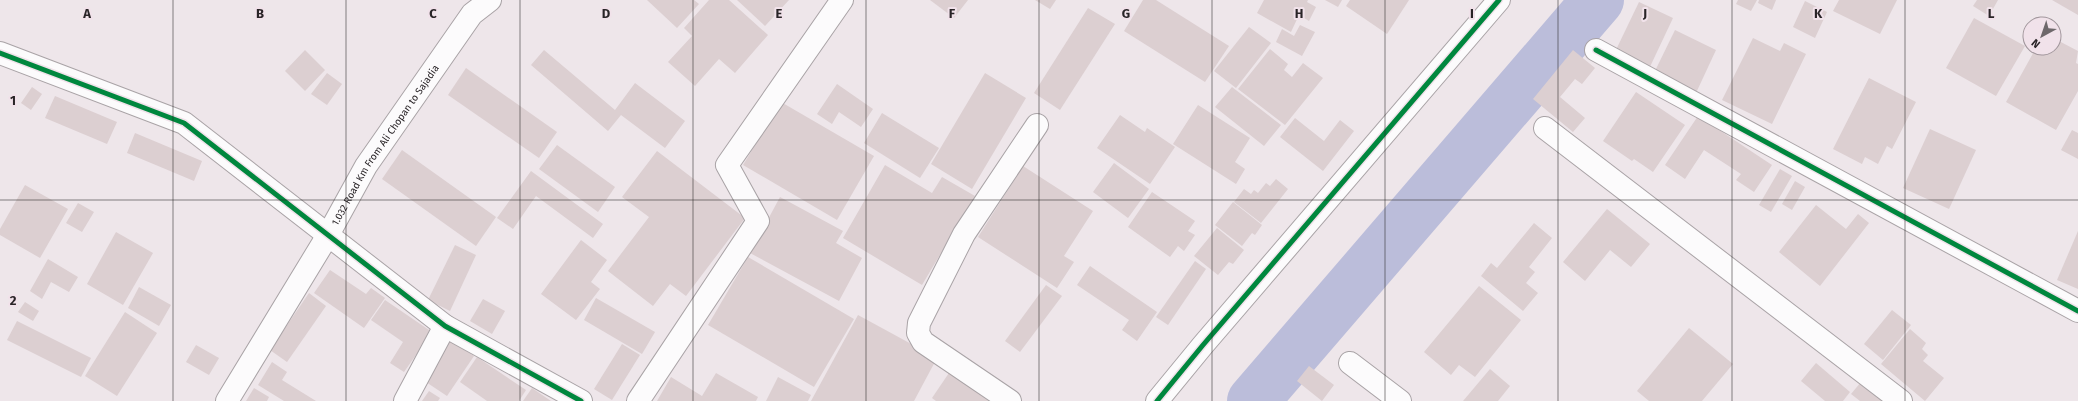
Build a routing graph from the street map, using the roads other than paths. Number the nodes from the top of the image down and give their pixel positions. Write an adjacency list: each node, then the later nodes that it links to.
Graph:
1 (490, 0): 8 (street, 1.032 Road Km From Ali Chopan to Sajadia)
2 (842, 0): 15 (street)
3 (1495, 1): 17 (street)
4 (1596, 50): 9 (street)
5 (0, 53): 8 (street)
6 (1037, 125): 16 (street)
7 (1544, 128): 19 (street)
8 (328, 235): 10 (street); 12 (street, 1.032 Road Km From Ali Chopan to Sajadia)
9 (2078, 311)
10 (445, 326): 13 (street); 14 (street)
11 (1350, 363): 18 (street)
12 (227, 401)
13 (405, 401)
14 (581, 401)
15 (638, 401)
16 (1010, 401)
17 (1157, 401)
18 (1400, 401)
19 (1901, 401)

